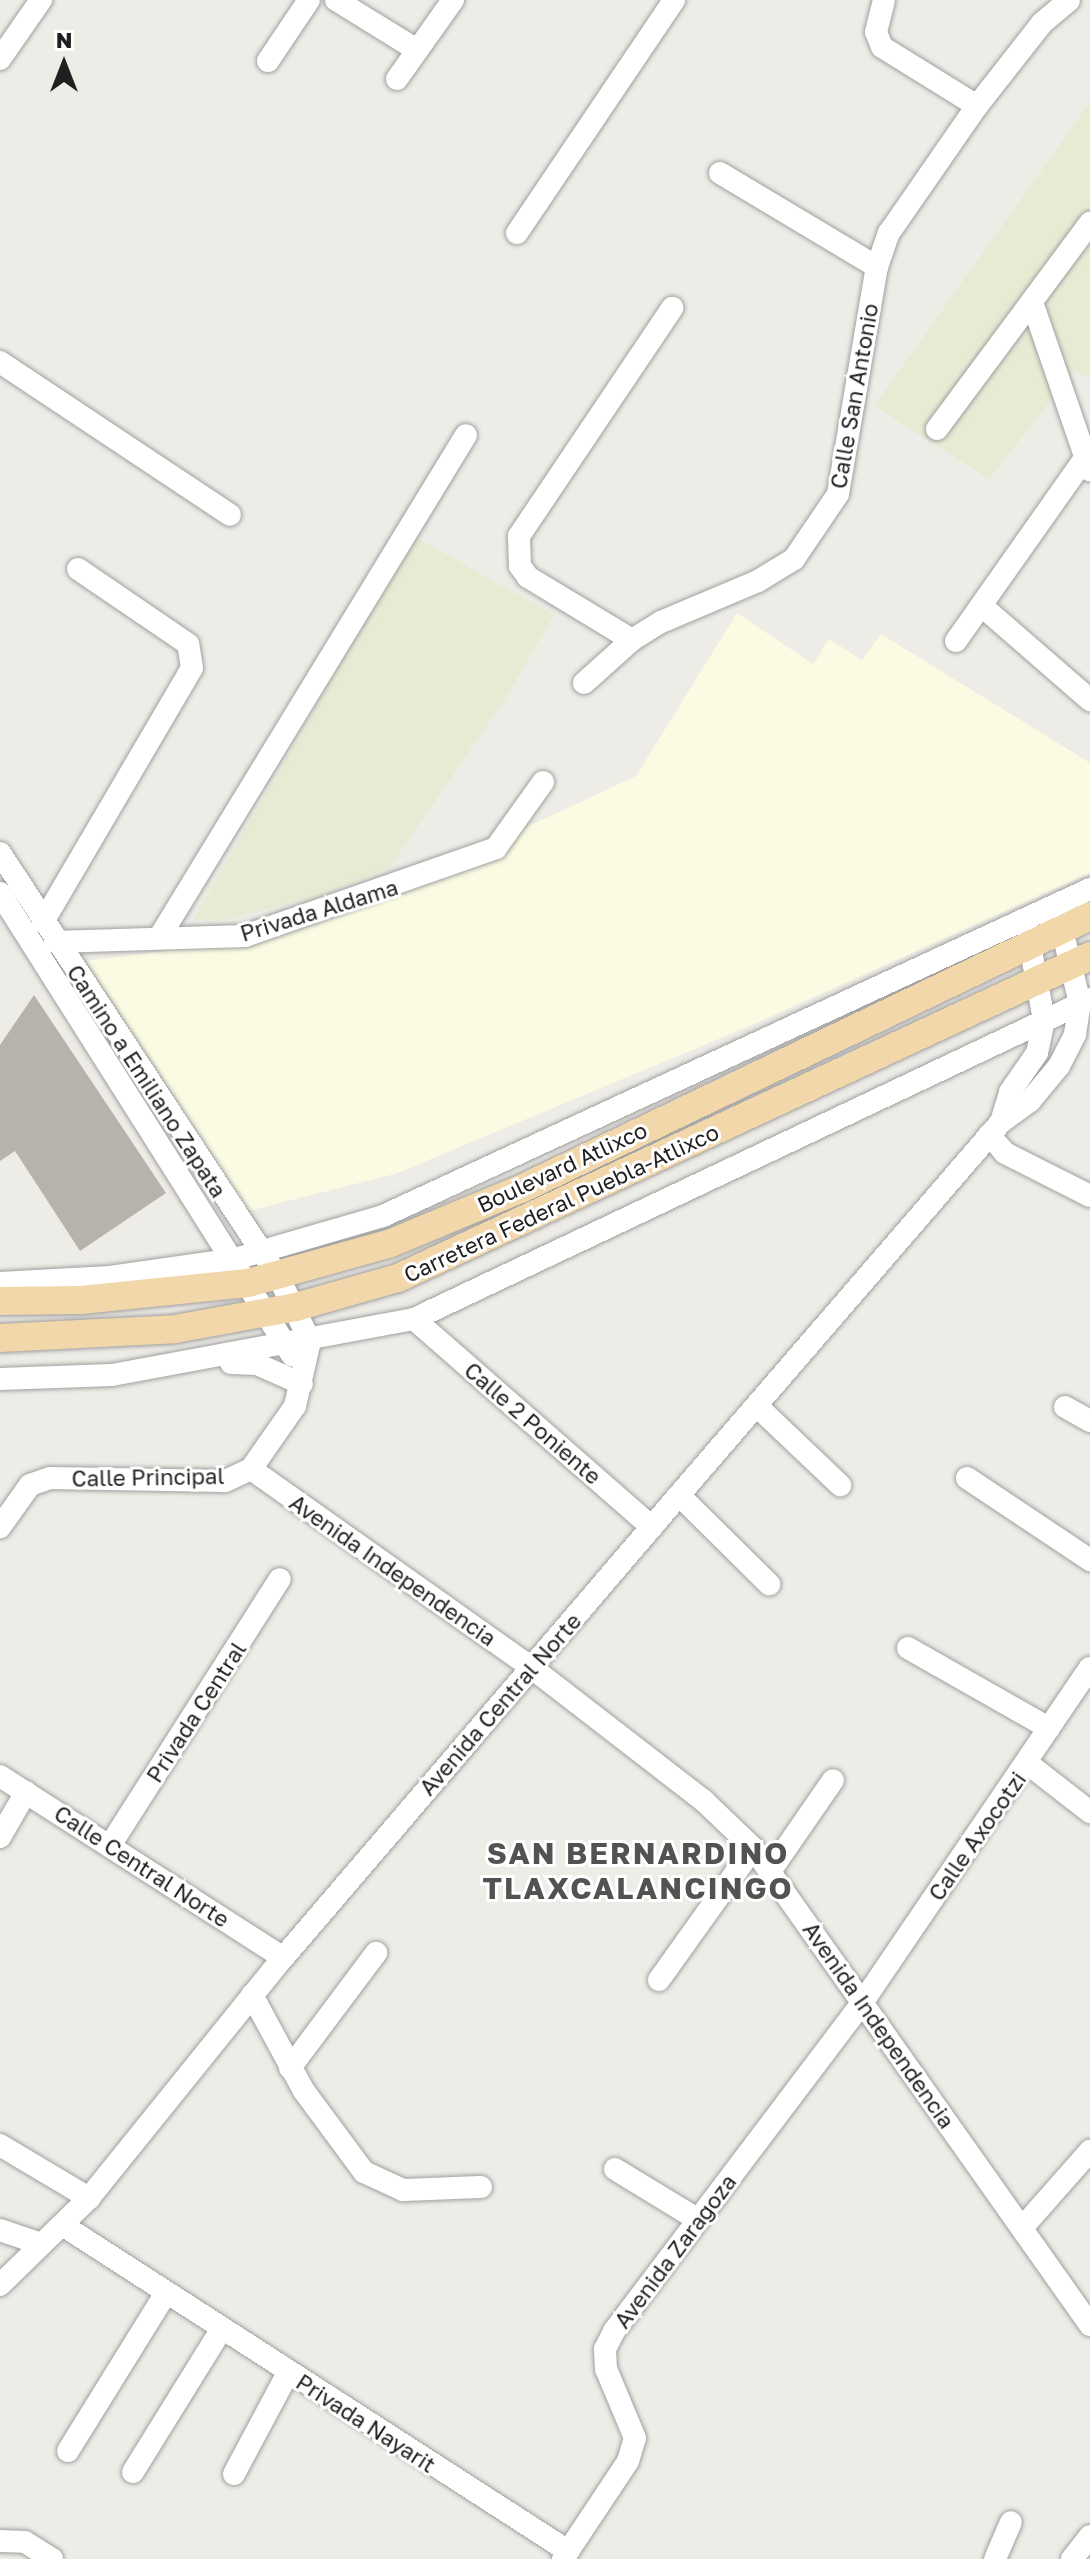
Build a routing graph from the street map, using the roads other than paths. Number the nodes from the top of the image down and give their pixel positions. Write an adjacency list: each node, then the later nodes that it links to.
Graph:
1 (41, 0): 9 (street)
2 (309, 0): 10 (street)
3 (336, 0): 8 (street)
4 (453, 0): 8 (street)
5 (674, 0): 15 (street)
6 (884, 0): 12 (street)
7 (1069, 0): 12 (street, Calle San Antonio)
8 (417, 50): 11 (street)
9 (0, 59)
10 (268, 61)
11 (397, 79)
12 (977, 106): 16 (street, Calle San Antonio)
13 (720, 173): 16 (street)
14 (1090, 223): 17 (street)
15 (517, 233)
16 (877, 267): 26 (street, Calle San Antonio)
17 (1032, 302): 20 (street); 22 (street)
18 (672, 308): 26 (street)
19 (0, 362): 23 (street)
20 (937, 429)
21 (466, 435): 38 (street)
22 (1088, 465): 25 (street)
23 (230, 515)
24 (78, 569): 34 (street)
25 (983, 607): 27 (street); 29 (street)
26 (632, 640): 28 (street, Calle San Antonio)
27 (956, 641)
28 (584, 683)
29 (1090, 700)
30 (543, 782): 38 (street, Privada Aldama)
31 (0, 853): 34 (street, Camino a Emiliano Zapata)
32 (1090, 889): 35 (street)
33 (3, 905): 34 (street); 47 (street, Camino a Emiliano Zapata)
34 (38, 915): 39 (street, Camino a Emiliano Zapata)
35 (1060, 916): 36 (main road, Boulevard Atlixco); 37 (main road, Boulevard Atlixco); 40 (street, Avenida Central Norte)
36 (1090, 916)
37 (1028, 931): 41 (street, Avenida Central Norte); 46 (street); 48 (main road, Boulevard Atlixco)
38 (159, 938): 39 (street, Privada Aldama)
39 (55, 942): 46 (street, Camino a Emiliano Zapata)
40 (1081, 960): 41 (main road, Carretera Federal Puebla-Atlixco); 42 (street, Avenida Central Norte)
41 (1038, 979): 43 (street, Avenida Central Norte); 51 (main road, Carretera Federal Puebla-Atlixco)
42 (1085, 1001): 43 (street); 44 (street, Avenida Central Norte)
43 (1044, 1020): 44 (street, Avenida Central Norte); 53 (street)
44 (995, 1128): 45 (street); 60 (street, Avenida Central Norte)
45 (1090, 1196)
46 (262, 1252): 47 (street); 48 (street, Camino a Emiliano Zapata)
47 (242, 1271): 48 (main road, Boulevard Atlixco); 49 (street); 50 (main road, Boulevard Atlixco); 52 (street, Camino a Emiliano Zapata)
48 (279, 1278): 51 (street, Camino a Emiliano Zapata)
49 (0, 1283)
50 (0, 1301)
51 (296, 1307): 52 (main road, Carretera Federal Puebla-Atlixco); 55 (street)
52 (266, 1313): 54 (main road, Carretera Federal Puebla-Atlixco); 56 (street)
53 (414, 1319): 55 (street); 68 (street, Calle 2 Poniente)
54 (0, 1338)
55 (310, 1341): 56 (street); 58 (street, Calle Principal)
56 (284, 1345): 57 (street); 58 (street)
57 (198, 1361): 58 (street); 59 (street)
58 (302, 1377): 63 (street, Calle Principal)
59 (0, 1379)
60 (757, 1406): 65 (street); 66 (street, Avenida Central Norte)
61 (1065, 1407): 62 (street)
62 (1090, 1421)
63 (251, 1469): 67 (street, Calle Principal); 73 (street, Avenida Independencia)
64 (967, 1478): 69 (street)
65 (840, 1485)
66 (679, 1495): 68 (street, Avenida Central Norte); 71 (street)
67 (0, 1527)
68 (652, 1527): 73 (street, Avenida Central Norte)
69 (1090, 1560)
70 (280, 1579): 82 (street, Privada Central)
71 (769, 1584)
72 (908, 1648): 75 (street)
73 (532, 1668): 83 (street, Avenida Independencia); 86 (street, Avenida Central Norte)
74 (1090, 1668): 75 (street, Calle Axocotzi)
75 (1049, 1728): 76 (street, Calle Axocotzi)
76 (1027, 1763): 80 (street); 89 (street, Calle Axocotzi)
77 (0, 1776): 79 (street, Calle Central Norte)
78 (833, 1780): 84 (street)
79 (26, 1792): 81 (street); 82 (street, Calle Central Norte)
80 (1090, 1812)
81 (0, 1837)
82 (111, 1844): 86 (street, Calle Central Norte)
83 (753, 1848): 84 (street, Avenida Independencia); 87 (street)
84 (771, 1870): 89 (street, Avenida Independencia)
85 (376, 1953): 90 (street)
86 (283, 1958): 88 (street, Avenida Central Norte)
87 (659, 1980)
88 (252, 1995): 90 (street); 95 (street, Avenida Central Norte)
89 (862, 2003): 96 (street, Avenida Zaragoza); 98 (street, Avenida Independencia)
90 (290, 2068): 94 (street)
91 (0, 2145): 95 (street)
92 (1090, 2151): 98 (street)
93 (615, 2169): 96 (street)
94 (481, 2187)
95 (89, 2198): 97 (street, Avenida Central Norte)
96 (697, 2219): 112 (street, Avenida Zaragoza)
97 (64, 2226): 100 (street, Avenida Central Norte); 102 (street, Privada Nayarit)
98 (1022, 2228): 103 (street, Avenida Independencia)
99 (0, 2230): 100 (street)
100 (38, 2243): 101 (street, Avenida Central Norte)
101 (0, 2285)
102 (166, 2293): 104 (street, Privada Nayarit); 106 (street)
103 (1090, 2325)
104 (221, 2330): 105 (street, Privada Nayarit); 107 (street)
105 (288, 2373): 108 (street); 112 (street, Privada Nayarit)
106 (68, 2451)
107 (133, 2472)
108 (234, 2474)
109 (1011, 2522): 114 (street)
110 (1090, 2536): 115 (street)
111 (0, 2541): 113 (street)
112 (565, 2555)
113 (52, 2559)
114 (995, 2559)
115 (1072, 2559)

